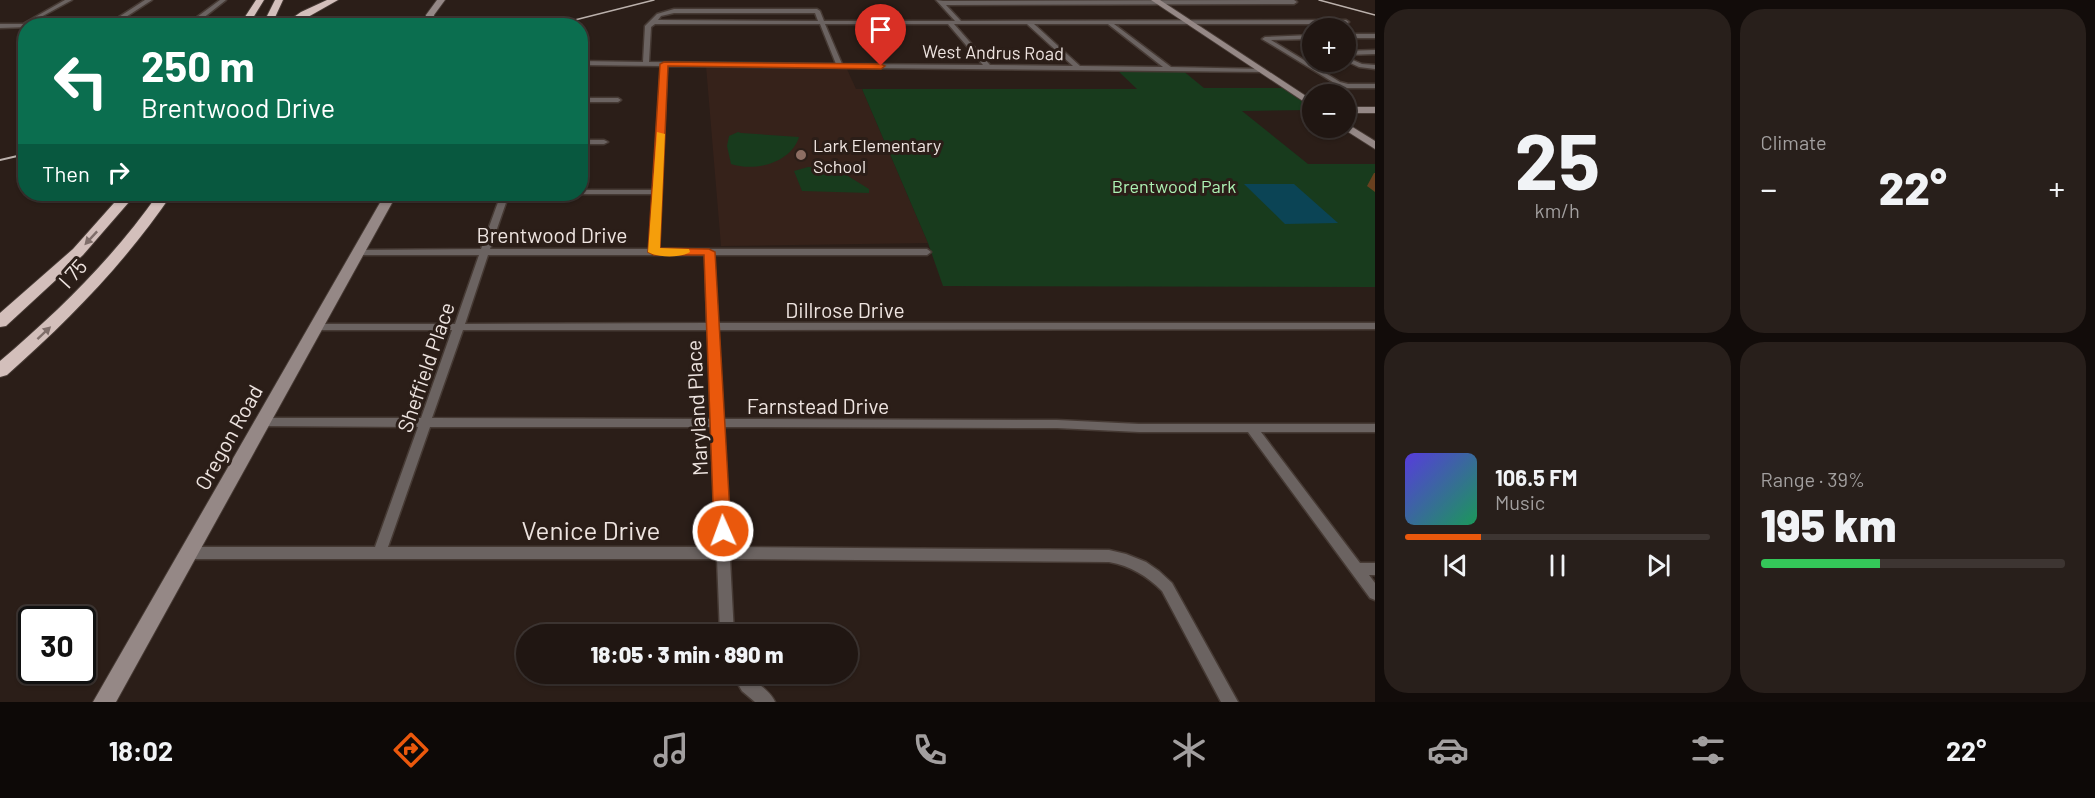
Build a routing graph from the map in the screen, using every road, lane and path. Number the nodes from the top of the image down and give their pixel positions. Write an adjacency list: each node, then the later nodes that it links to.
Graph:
1 (69, 0): 12 (street)
2 (149, 0): 13 (street)
3 (223, 0): 14 (street)
4 (250, 0): 15 (highway)
5 (261, 0): 16 (highway)
6 (279, 0): 17 (highway)
7 (334, 0): 18 (highway)
8 (441, 0): 19 (street)
9 (1156, 1): 10 (street); 11 (street); 27 (street)
10 (940, 2): 24 (street)
11 (1294, 2)
12 (36, 18)
13 (120, 18)
14 (199, 18)
15 (239, 18)
16 (249, 18)
17 (270, 18)
18 (298, 18)
19 (430, 18)
20 (653, 22): 21 (street); 21 (street); 37 (street)
21 (822, 22): 23 (street); 40 (street)
22 (1302, 22): 27 (street)
23 (950, 23): 24 (street); 41 (street)
24 (960, 23): 25 (street)
25 (1029, 23): 26 (street); 43 (street)
26 (1109, 23): 27 (street); 44 (street)
27 (1189, 23): 45 (street)
28 (0, 26): 29 (street)
29 (18, 26)
30 (1356, 36): 31 (street)
31 (1375, 36)
32 (1302, 37): 35 (street)
33 (1375, 52): 34 (street)
34 (1356, 53)
35 (1302, 61)
36 (588, 63): 37 (street, West Andrus Road)
37 (646, 64): 38 (street, West Andrus Road)
38 (664, 64): 40 (street, West Andrus Road); 58 (street)
39 (1356, 65): 42 (street)
40 (840, 66): 41 (street, West Andrus Road)
41 (988, 67): 43 (street, West Andrus Road)
42 (1375, 67)
43 (1078, 68): 44 (street, West Andrus Road)
44 (1169, 69): 45 (street, West Andrus Road)
45 (1262, 70): 48 (street)
46 (1320, 72): 47 (street)
47 (1375, 86)
48 (1302, 97)
49 (588, 100): 50 (street)
50 (618, 100)
51 (1356, 110): 52 (street)
52 (1375, 110)
53 (1356, 133): 56 (street)
54 (588, 142): 55 (street)
55 (604, 142)
56 (1375, 146)
57 (588, 192): 58 (street)
58 (657, 192): 65 (street)
59 (123, 201): 68 (highway, I 75 / I 75, one-way to 68)
60 (160, 201): 73 (highway, I 75 / I 75, one-way to 60)
61 (387, 201): 63 (street, Oregon Road)
62 (503, 201): 64 (street, Sheffield Place)
63 (358, 252): 64 (street, Brentwood Drive); 71 (street, Oregon Road)
64 (485, 252): 65 (street, Brentwood Drive); 69 (street, Sheffield Place)
65 (654, 252): 66 (street, Brentwood Drive)
66 (709, 252): 67 (street, Brentwood Drive); 72 (street, Maryland Place)
67 (927, 252)
68 (0, 322)
69 (459, 326): 71 (street, Dillrose Drive); 72 (street, Dillrose Drive); 75 (street, Sheffield Place)
70 (1375, 326): 72 (street, Dillrose Drive)
71 (316, 327): 74 (street, Oregon Road)
72 (714, 327): 76 (street, Maryland Place)
73 (0, 371)
74 (261, 422): 75 (street, Farnstead Drive); 80 (street, Oregon Road)
75 (426, 423): 76 (street, Farnstead Drive); 79 (street, Sheffield Place)
76 (718, 424): 77 (street, Farnstead Drive); 81 (street, Maryland Place)
77 (1251, 428): 78 (street, Farnstead Drive); 82 (street)
78 (1375, 428)
79 (380, 552): 80 (street, Venice Drive); 81 (street, Venice Drive)
80 (188, 553): 87 (street, Oregon Road)
81 (724, 553): 85 (street, Maryland Place); 89 (street, Venice Drive)
82 (1356, 568): 83 (street); 84 (street)
83 (1375, 568)
84 (1375, 594)
85 (727, 624)
86 (747, 684): 88 (street)
87 (104, 702)
88 (767, 702)
89 (1230, 702)

